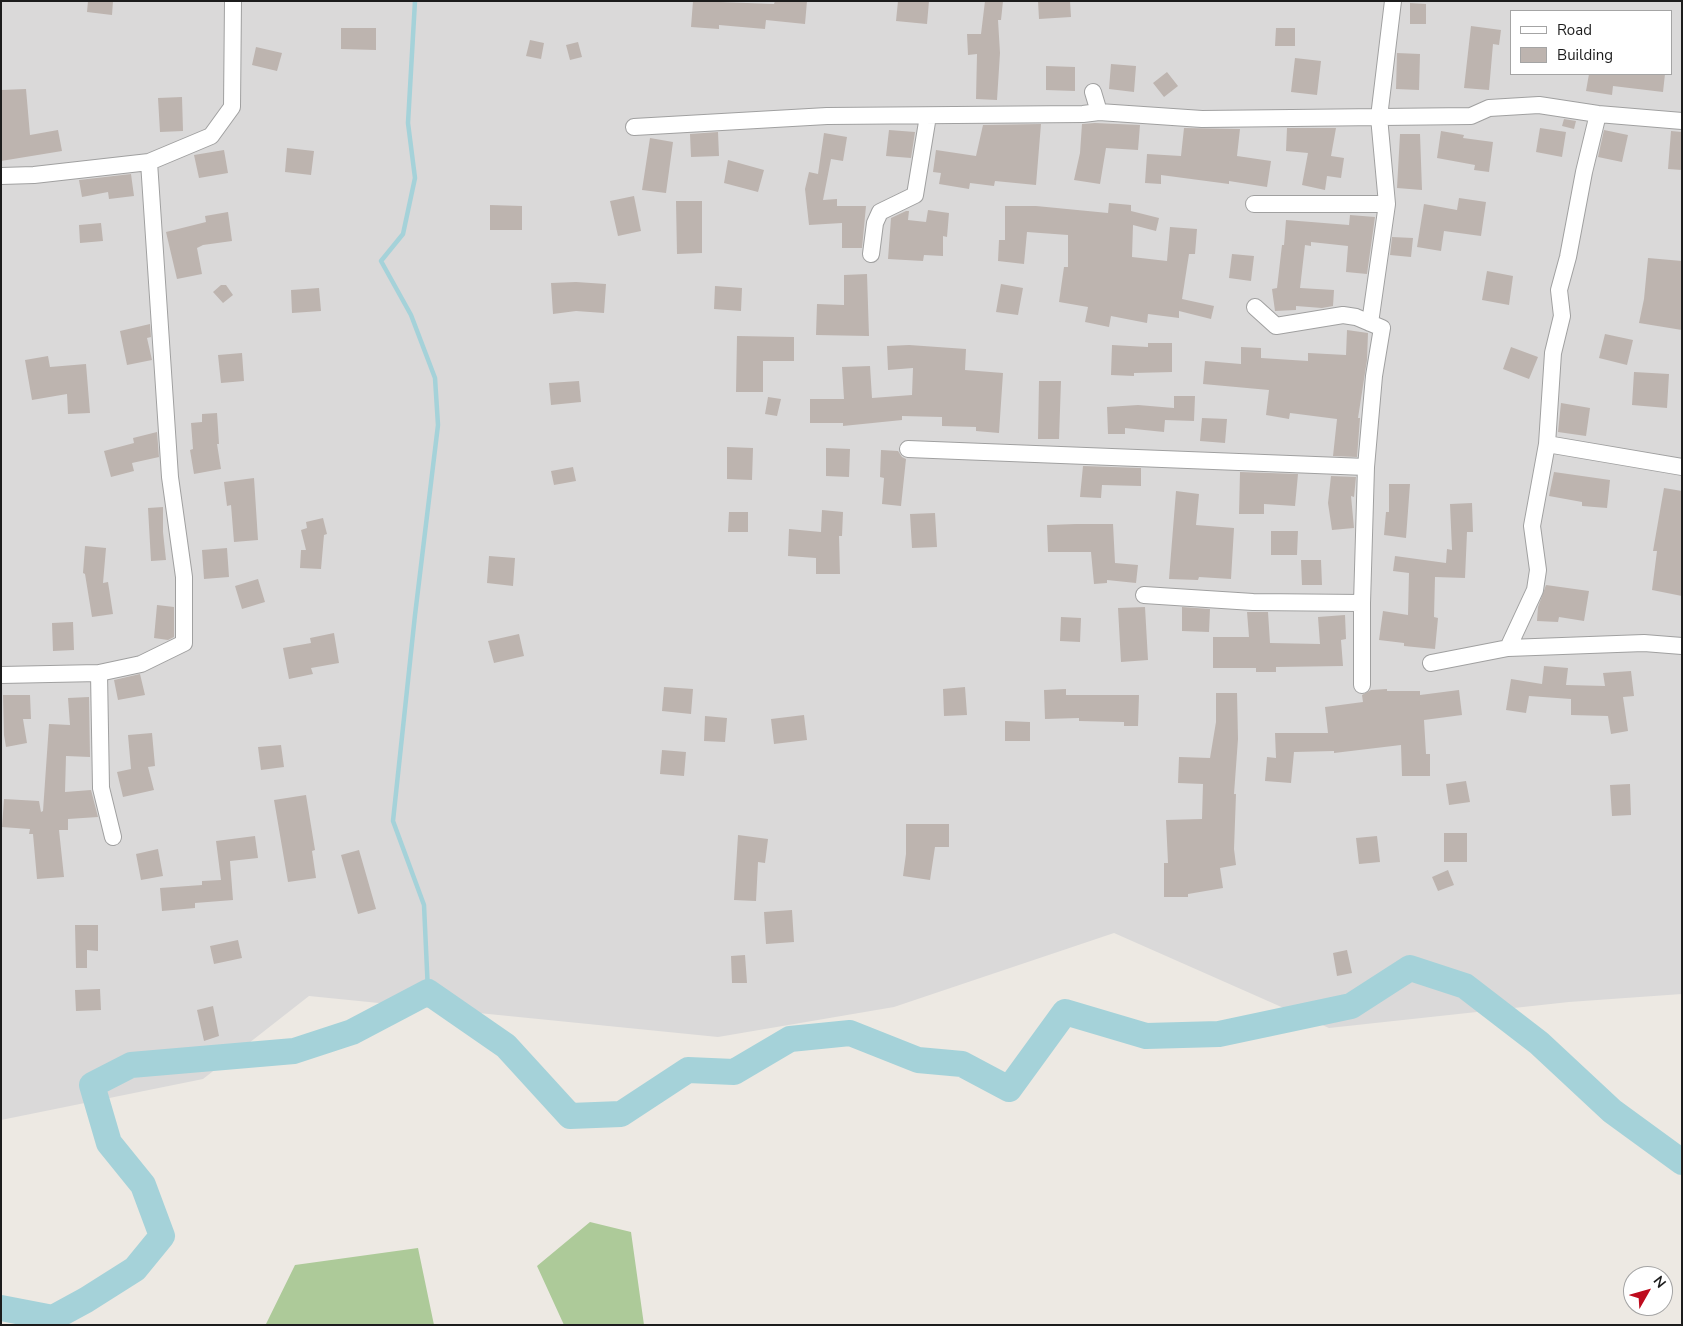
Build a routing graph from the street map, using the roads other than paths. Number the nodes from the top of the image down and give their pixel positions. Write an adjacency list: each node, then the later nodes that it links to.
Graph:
1 (233, 1): 10 (street)
2 (1393, 1): 7 (street)
3 (1093, 92): 4 (street)
4 (1099, 112): 6 (street); 7 (street)
5 (1598, 114): 7 (street); 8 (street); 17 (street)
6 (928, 116): 9 (street); 14 (street)
7 (1379, 117): 13 (street)
8 (1682, 121)
9 (634, 128)
10 (149, 162): 11 (street); 26 (street)
11 (1, 176)
12 (1254, 204): 13 (street)
13 (1387, 204): 16 (street)
14 (872, 254)
15 (1255, 308): 16 (street)
16 (1370, 323): 19 (street)
17 (1547, 444): 20 (street); 24 (street)
18 (908, 449): 19 (street)
19 (1366, 467): 22 (street)
20 (1682, 468)
21 (1144, 595): 22 (street)
22 (1362, 603): 28 (street)
23 (1682, 646): 24 (street)
24 (1508, 648): 25 (street)
25 (1431, 663)
26 (99, 673): 27 (street); 29 (street)
27 (1, 676)
28 (1362, 685)
29 (113, 837)

